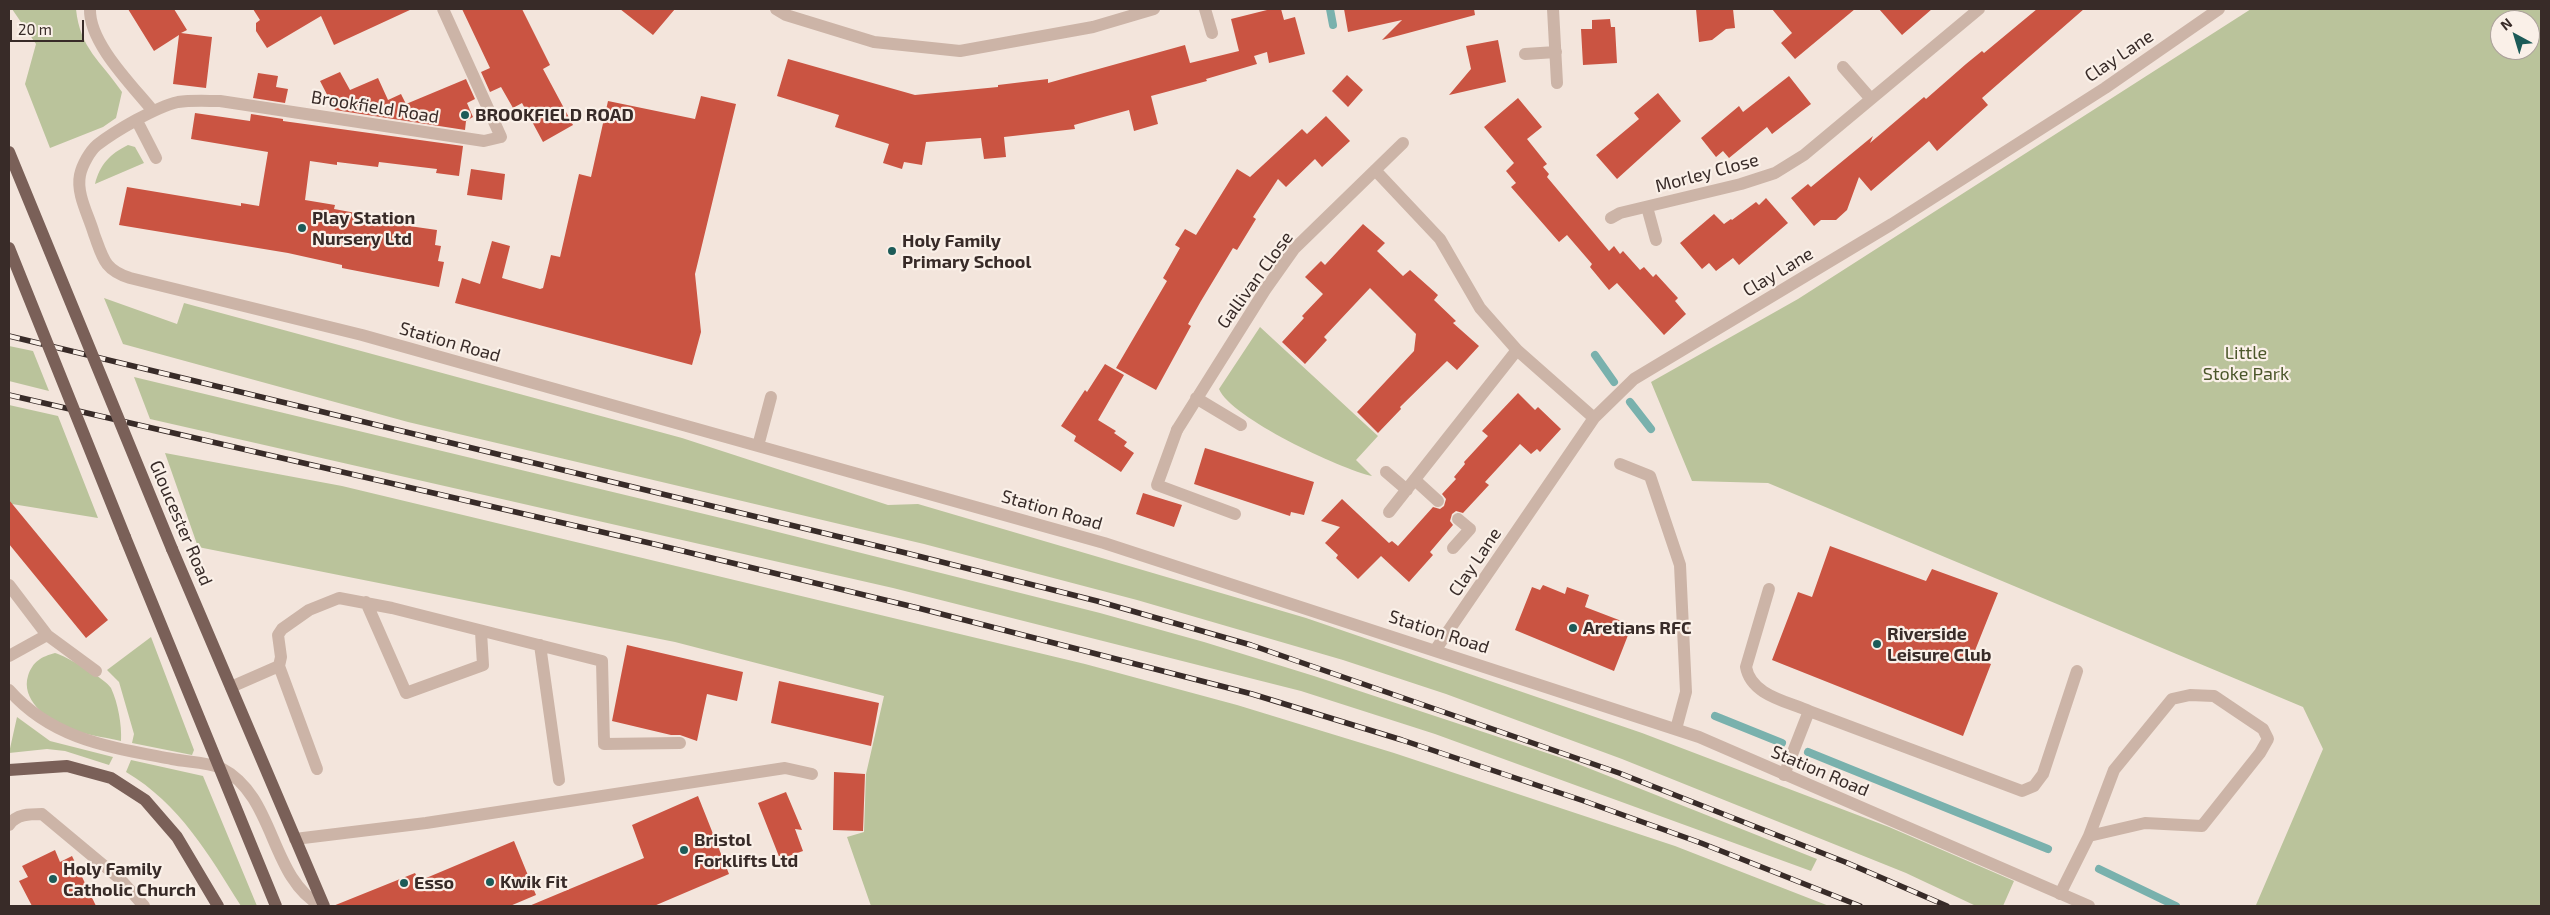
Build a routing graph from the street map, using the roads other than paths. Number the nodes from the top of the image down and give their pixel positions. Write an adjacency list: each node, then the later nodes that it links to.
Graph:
1 (90, 9): 15 (street)
2 (443, 9): 15 (street, Brookfield Road)
3 (776, 9): 4 (street)
4 (1154, 9)
5 (1205, 9): 9 (street)
6 (1553, 9): 10 (street)
7 (1979, 9): 14 (street, Morley Close)
8 (2219, 9): 29 (street, Clay Lane)
9 (1212, 33)
10 (1556, 52): 11 (street); 13 (street)
11 (1525, 54)
12 (1843, 67): 14 (street)
13 (1557, 83)
14 (1871, 99): 21 (street, Morley Close)
15 (153, 111): 16 (street, Brookfield Road)
16 (137, 121): 19 (street); 25 (street, Brookfield Road)
17 (1403, 143): 20 (street, Gallivan Close)
18 (9, 152): 52 (main road, Gloucester Road, bridge)
19 (156, 158)
20 (1375, 170): 26 (street); 28 (street, Gallivan Close)
21 (1646, 207): 22 (street, Morley Close); 23 (street, Morley Close)
22 (1611, 218)
23 (1656, 240)
24 (9, 248): 57 (main road, bridge)
25 (130, 278): 31 (street, Station Road)
26 (1517, 350): 29 (street); 34 (street)
27 (771, 397): 31 (street)
28 (1196, 398): 30 (street); 38 (street, Gallivan Close)
29 (1594, 418): 47 (street, Clay Lane)
30 (1241, 425)
31 (758, 446): 47 (street, Station Road)
32 (1620, 464): 55 (street)
33 (1386, 472): 35 (street)
34 (1415, 480): 35 (street); 36 (street)
35 (1407, 490): 37 (street)
36 (1438, 501)
37 (1389, 512)
38 (1235, 514)
39 (1458, 519): 40 (street)
40 (1452, 548)
41 (9, 585): 45 (street)
42 (1769, 588): 54 (street)
43 (366, 602): 44 (street); 44 (street); 49 (street)
44 (482, 632): 46 (street)
45 (47, 635): 48 (street); 50 (street)
46 (540, 645): 56 (street); 62 (street)
47 (1436, 650): 55 (street, Station Road)
48 (9, 656)
49 (279, 666): 52 (street); 58 (street)
50 (96, 671)
51 (2077, 671): 54 (street)
52 (231, 687): 65 (main road, Gloucester Road)
53 (9, 690): 57 (street)
54 (1809, 712): 61 (street)
55 (1676, 729): 61 (street, Station Road)
56 (680, 743)
57 (220, 767): 69 (main road); 70 (street)
58 (317, 769)
59 (9, 770): 68 (main road)
60 (812, 774): 65 (street)
61 (1784, 775): 66 (street, Station Road)
62 (559, 780)
63 (9, 825): 67 (street)
64 (2089, 836): 64 (street); 66 (street)
65 (295, 838): 70 (main road, Gloucester Road)
66 (2060, 894): 71 (street, Station Road)
67 (144, 906)
68 (218, 906)
69 (276, 906)
70 (322, 906)
71 (2089, 906)

